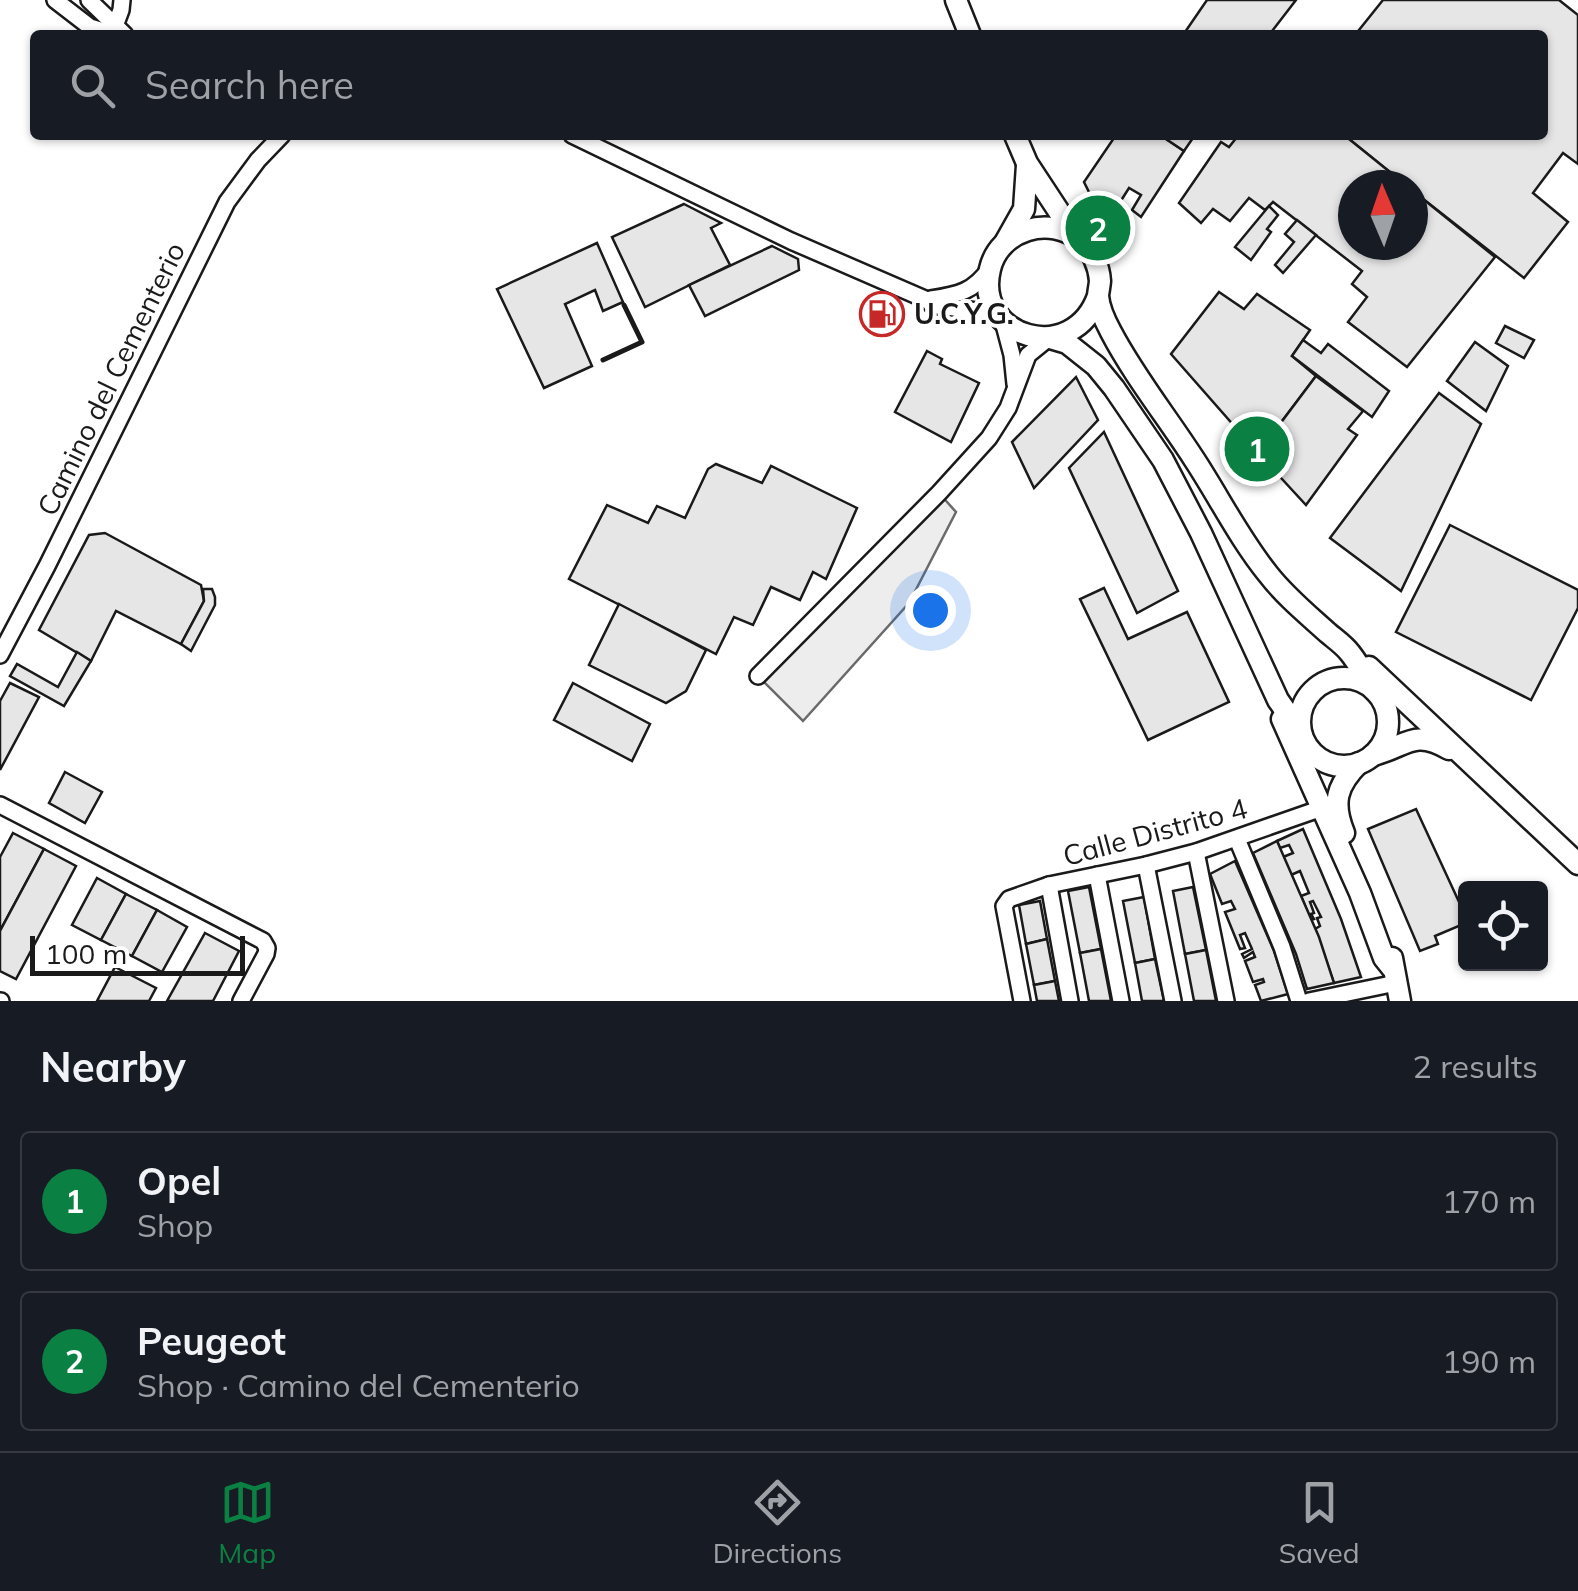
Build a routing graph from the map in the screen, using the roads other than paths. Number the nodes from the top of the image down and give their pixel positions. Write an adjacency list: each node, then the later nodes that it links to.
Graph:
1 (55, 0): 5 (street)
2 (88, 0): 6 (street)
3 (122, 0): 7 (street)
4 (956, 0): 8 (main road)
5 (100, 30)
6 (119, 30)
7 (120, 30)
8 (968, 30)
9 (270, 140): 22 (street, Camino del Cementerio)
10 (582, 140): 17 (street)
11 (1017, 140): 12 (main road)
12 (1028, 163): 13 (main road); 14 (main road)
13 (1076, 236): 14 (main road); 16 (main road)
14 (1005, 242): 15 (main road)
15 (990, 268): 17 (street); 18 (main road)
16 (1098, 296): 19 (main road); 21 (main road)
17 (927, 300): 18 (street)
18 (1002, 320): 19 (main road); 20 (street)
19 (1049, 338): 20 (street); 25 (main road)
20 (1015, 388): 23 (street)
21 (1351, 654): 24 (main road); 28 (main road)
22 (0, 655)
23 (758, 676)
24 (1375, 691): 26 (main road); 27 (main road)
25 (1278, 700): 26 (main road); 30 (main road)
26 (1305, 741): 27 (main road); 30 (main road)
27 (1365, 760): 28 (main road); 37 (main road)
28 (1467, 762): 33 (main road)
29 (0, 804): 38 (street)
30 (1322, 808): 31 (street, Calle Distrito 4); 37 (main road)
31 (1237, 839): 32 (street, Calle Distrito 4); 44 (street)
32 (1196, 852): 34 (street, Calle Distrito 4); 43 (street)
33 (1578, 864)
34 (1146, 865): 35 (street, Calle Distrito 4); 42 (street)
35 (1097, 875): 36 (street, Calle Distrito 4); 41 (street)
36 (1049, 885): 39 (street, Calle Distrito 4); 40 (street)
37 (1396, 984): 45 (street)
38 (241, 1001)
39 (1022, 1001)
40 (1070, 1001)
41 (1121, 1001)
42 (1173, 1001)
43 (1226, 1001)
44 (1299, 1001)
45 (1309, 1001)

